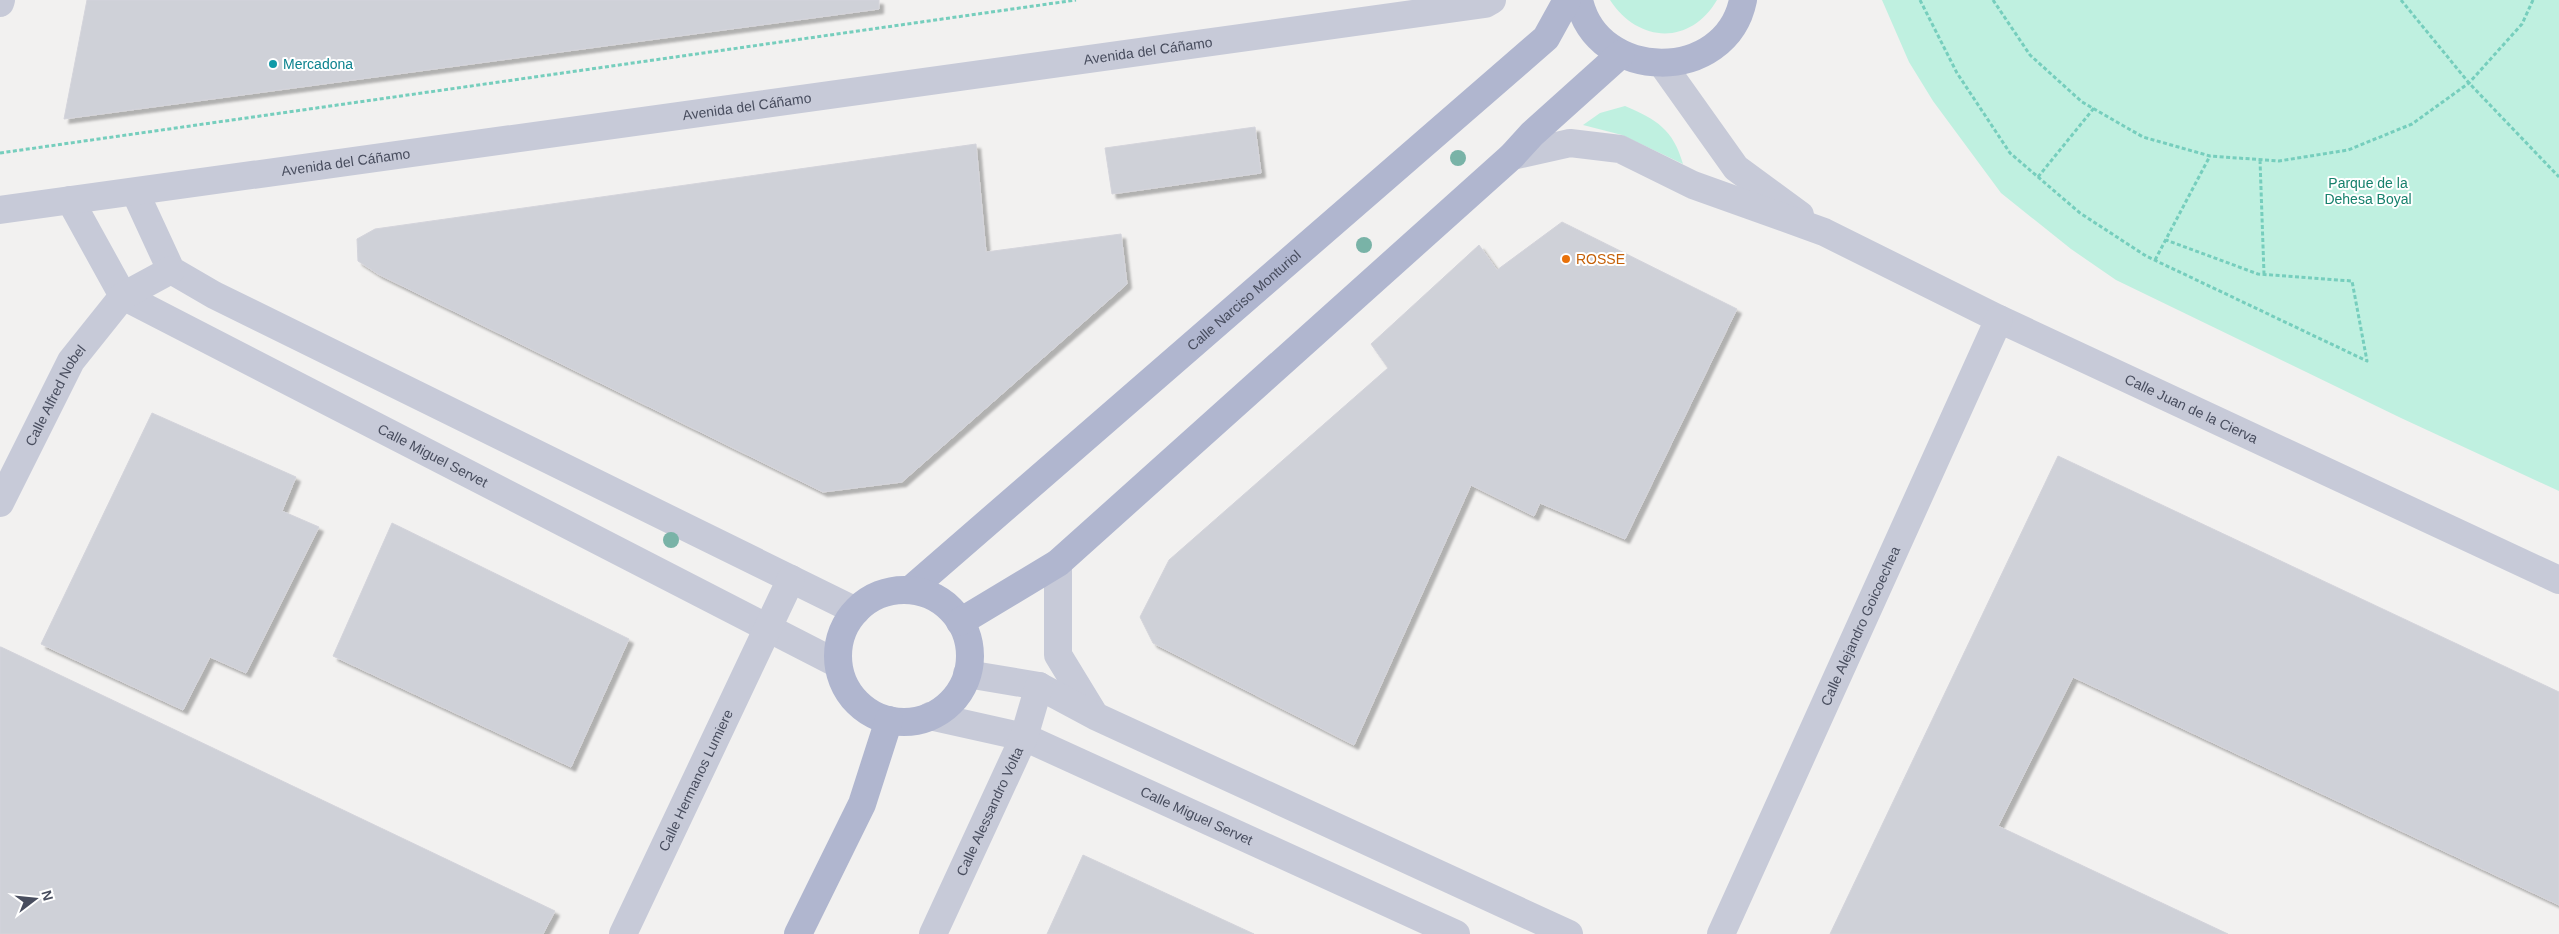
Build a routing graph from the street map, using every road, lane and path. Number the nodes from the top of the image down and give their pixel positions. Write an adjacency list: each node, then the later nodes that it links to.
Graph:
1 (1076, 0): 14 (path)
2 (1492, 0): 20 (street, Avenida del Cáñamo)
3 (1567, 0): 34 (main road, Calle Narciso Monturiol)
4 (1579, 0): 10 (main road)
5 (1743, 0): 11 (main road)
6 (1920, 0): 18 (path)
7 (1993, 0): 13 (path)
8 (2401, 0): 12 (path)
9 (2533, 0): 12 (path)
10 (1620, 54): 11 (main road); 15 (main road)
11 (1662, 64): 23 (street)
12 (2469, 83): 17 (path); 19 (path)
13 (2094, 108): 16 (path); 18 (path)
14 (0, 153)
15 (1512, 156): 23 (street); 31 (main road)
16 (2210, 156): 17 (path); 24 (path)
17 (2260, 160): 27 (path)
18 (2038, 177): 25 (path)
19 (2559, 177)
20 (135, 192): 21 (street, Avenida del Cáñamo); 26 (street)
21 (70, 200): 22 (street, Avenida del Cáñamo); 28 (street)
22 (0, 210)
23 (1824, 232): 29 (street, Calle Juan de la Cierva)
24 (2166, 240): 25 (path); 27 (path)
25 (2155, 260): 27 (path)
26 (171, 270): 28 (street); 32 (street)
27 (2264, 274)
28 (123, 296): 30 (street, Calle Alfred Nobel); 37 (street, Calle Miguel Servet)
29 (2000, 319): 33 (street, Calle Juan de la Cierva); 50 (street, Calle Alejandro Goicoechea)
30 (3, 490)
31 (1058, 563): 36 (main road); 42 (street)
32 (791, 578): 35 (street); 37 (street, Calle Hermanos Lumiere)
33 (2559, 580)
34 (910, 590): 35 (main road); 36 (main road)
35 (856, 611): 38 (main road)
36 (960, 622): 39 (main road)
37 (768, 626): 38 (street, Calle Miguel Servet); 45 (street, Calle Hermanos Lumiere)
38 (838, 664): 43 (main road)
39 (967, 674): 40 (street); 41 (main road)
40 (1039, 686): 42 (street); 44 (street, Calle Alessandro Volta)
41 (930, 716): 43 (main road); 44 (street, Calle Miguel Servet)
42 (1095, 716): 49 (street)
43 (888, 720): 46 (main road)
44 (1024, 737): 47 (street, Calle Alessandro Volta); 48 (street, Calle Miguel Servet)
45 (623, 934)
46 (798, 934)
47 (933, 934)
48 (1456, 934)
49 (1569, 934)
50 (1721, 934)

